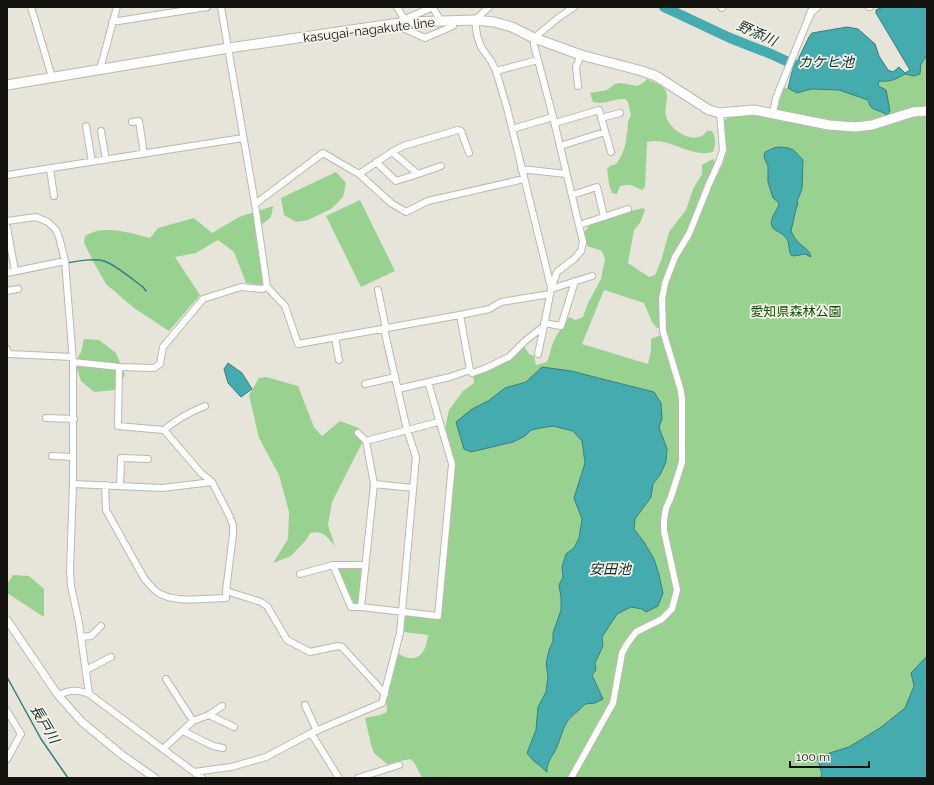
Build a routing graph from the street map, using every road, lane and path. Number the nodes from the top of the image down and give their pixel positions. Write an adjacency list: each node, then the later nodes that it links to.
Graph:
1 (31, 7): 23 (street)
2 (117, 7): 15 (street)
3 (207, 7): 15 (street)
4 (221, 7): 18 (street)
5 (397, 7): 12 (street)
6 (433, 7): 12 (street); 13 (street)
7 (489, 7): 11 (street)
8 (574, 7): 17 (street)
9 (816, 7): 10 (street)
10 (809, 17): 28 (street)
11 (475, 20): 14 (main road, kasugai-nagakute line); 17 (main road, kasugai-nagakute line); 22 (street)
12 (405, 21): 13 (main road, kasugai-nagakute line); 16 (main road, kasugai-nagakute line)
13 (441, 21): 14 (main road, kasugai-nagakute line)
14 (454, 21): 16 (street)
15 (112, 22): 21 (street)
16 (394, 24): 18 (main road, kasugai-nagakute line)
17 (534, 38): 19 (main road, kasugai-nagakute line); 20 (street)
18 (229, 48): 21 (main road, kasugai-nagakute line); 37 (street)
19 (581, 55): 25 (street); 29 (main road, kasugai-nagakute line)
20 (538, 60): 22 (street); 31 (street)
21 (100, 70): 23 (main road, kasugai-nagakute line)
22 (496, 71): 34 (street)
23 (52, 76): 24 (main road, kasugai-nagakute line)
24 (7, 85)
25 (578, 86)
26 (927, 111): 28 (main road)
27 (620, 113): 30 (street)
28 (773, 113): 29 (main road)
29 (720, 114): 135 (street)
30 (601, 118): 31 (street); 36 (street)
31 (554, 120): 34 (street); 38 (street)
32 (132, 122): 42 (street)
33 (86, 126): 44 (street)
34 (512, 129): 48 (street)
35 (101, 131): 43 (street)
36 (605, 132): 38 (street); 40 (street)
37 (243, 138): 42 (street); 56 (street)
38 (560, 146): 51 (street)
39 (392, 152): 41 (street); 45 (street); 50 (street)
40 (611, 152)
41 (469, 153)
42 (144, 154): 43 (street)
43 (106, 160): 44 (street)
44 (92, 162): 47 (street)
45 (376, 162): 49 (street); 50 (street)
46 (441, 166): 50 (street)
47 (50, 169): 52 (street); 55 (street)
48 (521, 169): 51 (street); 53 (street)
49 (359, 174): 53 (street); 56 (street)
50 (418, 174)
51 (566, 174): 54 (street)
52 (7, 175)
53 (524, 179): 71 (street)
54 (572, 195): 58 (street); 60 (street)
55 (54, 196)
56 (254, 204): 67 (street)
57 (628, 209): 58 (street)
58 (604, 217): 60 (street)
59 (7, 221): 62 (street)
60 (579, 225): 71 (street)
61 (7, 227): 63 (street)
62 (65, 264): 63 (street); 78 (street)
63 (15, 271): 64 (street)
64 (7, 273)
65 (592, 276): 66 (street)
66 (575, 281): 71 (street); 73 (street)
67 (267, 287): 75 (street); 80 (street)
68 (18, 289): 70 (street)
69 (378, 290): 74 (street)
70 (7, 291)
71 (551, 291): 72 (street); 73 (street)
72 (460, 315): 74 (street); 81 (street)
73 (544, 325): 77 (street); 81 (street)
74 (385, 329): 75 (street); 82 (street)
75 (335, 338): 79 (street)
76 (7, 349): 78 (street)
77 (538, 354)
78 (73, 360): 80 (street); 88 (street)
79 (339, 360)
80 (119, 367): 90 (street)
81 (470, 370): 83 (street)
82 (395, 377): 84 (street); 85 (street)
83 (428, 382): 85 (street); 89 (street)
84 (365, 384)
85 (398, 389): 91 (street)
86 (205, 406): 90 (street)
87 (46, 418): 88 (street)
88 (74, 419): 95 (street)
89 (438, 422): 91 (street); 108 (street)
90 (164, 430): 97 (street)
91 (407, 430): 93 (street); 102 (street)
92 (358, 433): 93 (street)
93 (366, 441): 99 (street)
94 (52, 456): 95 (street)
95 (74, 457): 98 (street)
96 (148, 459): 101 (street)
97 (212, 482): 101 (street); 106 (street)
98 (73, 484): 100 (street); 111 (street)
99 (374, 484): 102 (street); 104 (street)
100 (105, 485): 101 (street); 106 (street)
101 (120, 486)
102 (413, 488): 108 (street)
103 (333, 565): 104 (street); 105 (street); 107 (street)
104 (365, 565): 107 (street)
105 (300, 574)
106 (226, 591): 116 (street)
107 (361, 608): 108 (street)
108 (403, 612): 116 (street)
109 (7, 620): 117 (street)
110 (101, 626): 111 (street)
111 (81, 637): 113 (street)
112 (112, 657): 113 (street)
113 (86, 670): 115 (street)
114 (166, 679): 122 (street)
115 (89, 694): 117 (street); 127 (street)
116 (385, 694): 125 (street)
117 (58, 695): 131 (street)
118 (305, 704): 125 (street)
119 (222, 706): 121 (street)
120 (7, 711): 128 (street)
121 (209, 715): 122 (street); 123 (street)
122 (193, 721): 124 (street)
123 (234, 727)
124 (183, 731): 126 (street); 127 (street)
125 (314, 732): 130 (street); 133 (street)
126 (223, 748)
127 (163, 749): 130 (street)
128 (7, 760)
129 (399, 765): 134 (street)
130 (194, 772): 132 (street)
131 (155, 778)
132 (202, 778)
133 (339, 778)
134 (358, 778)
135 (571, 778)

